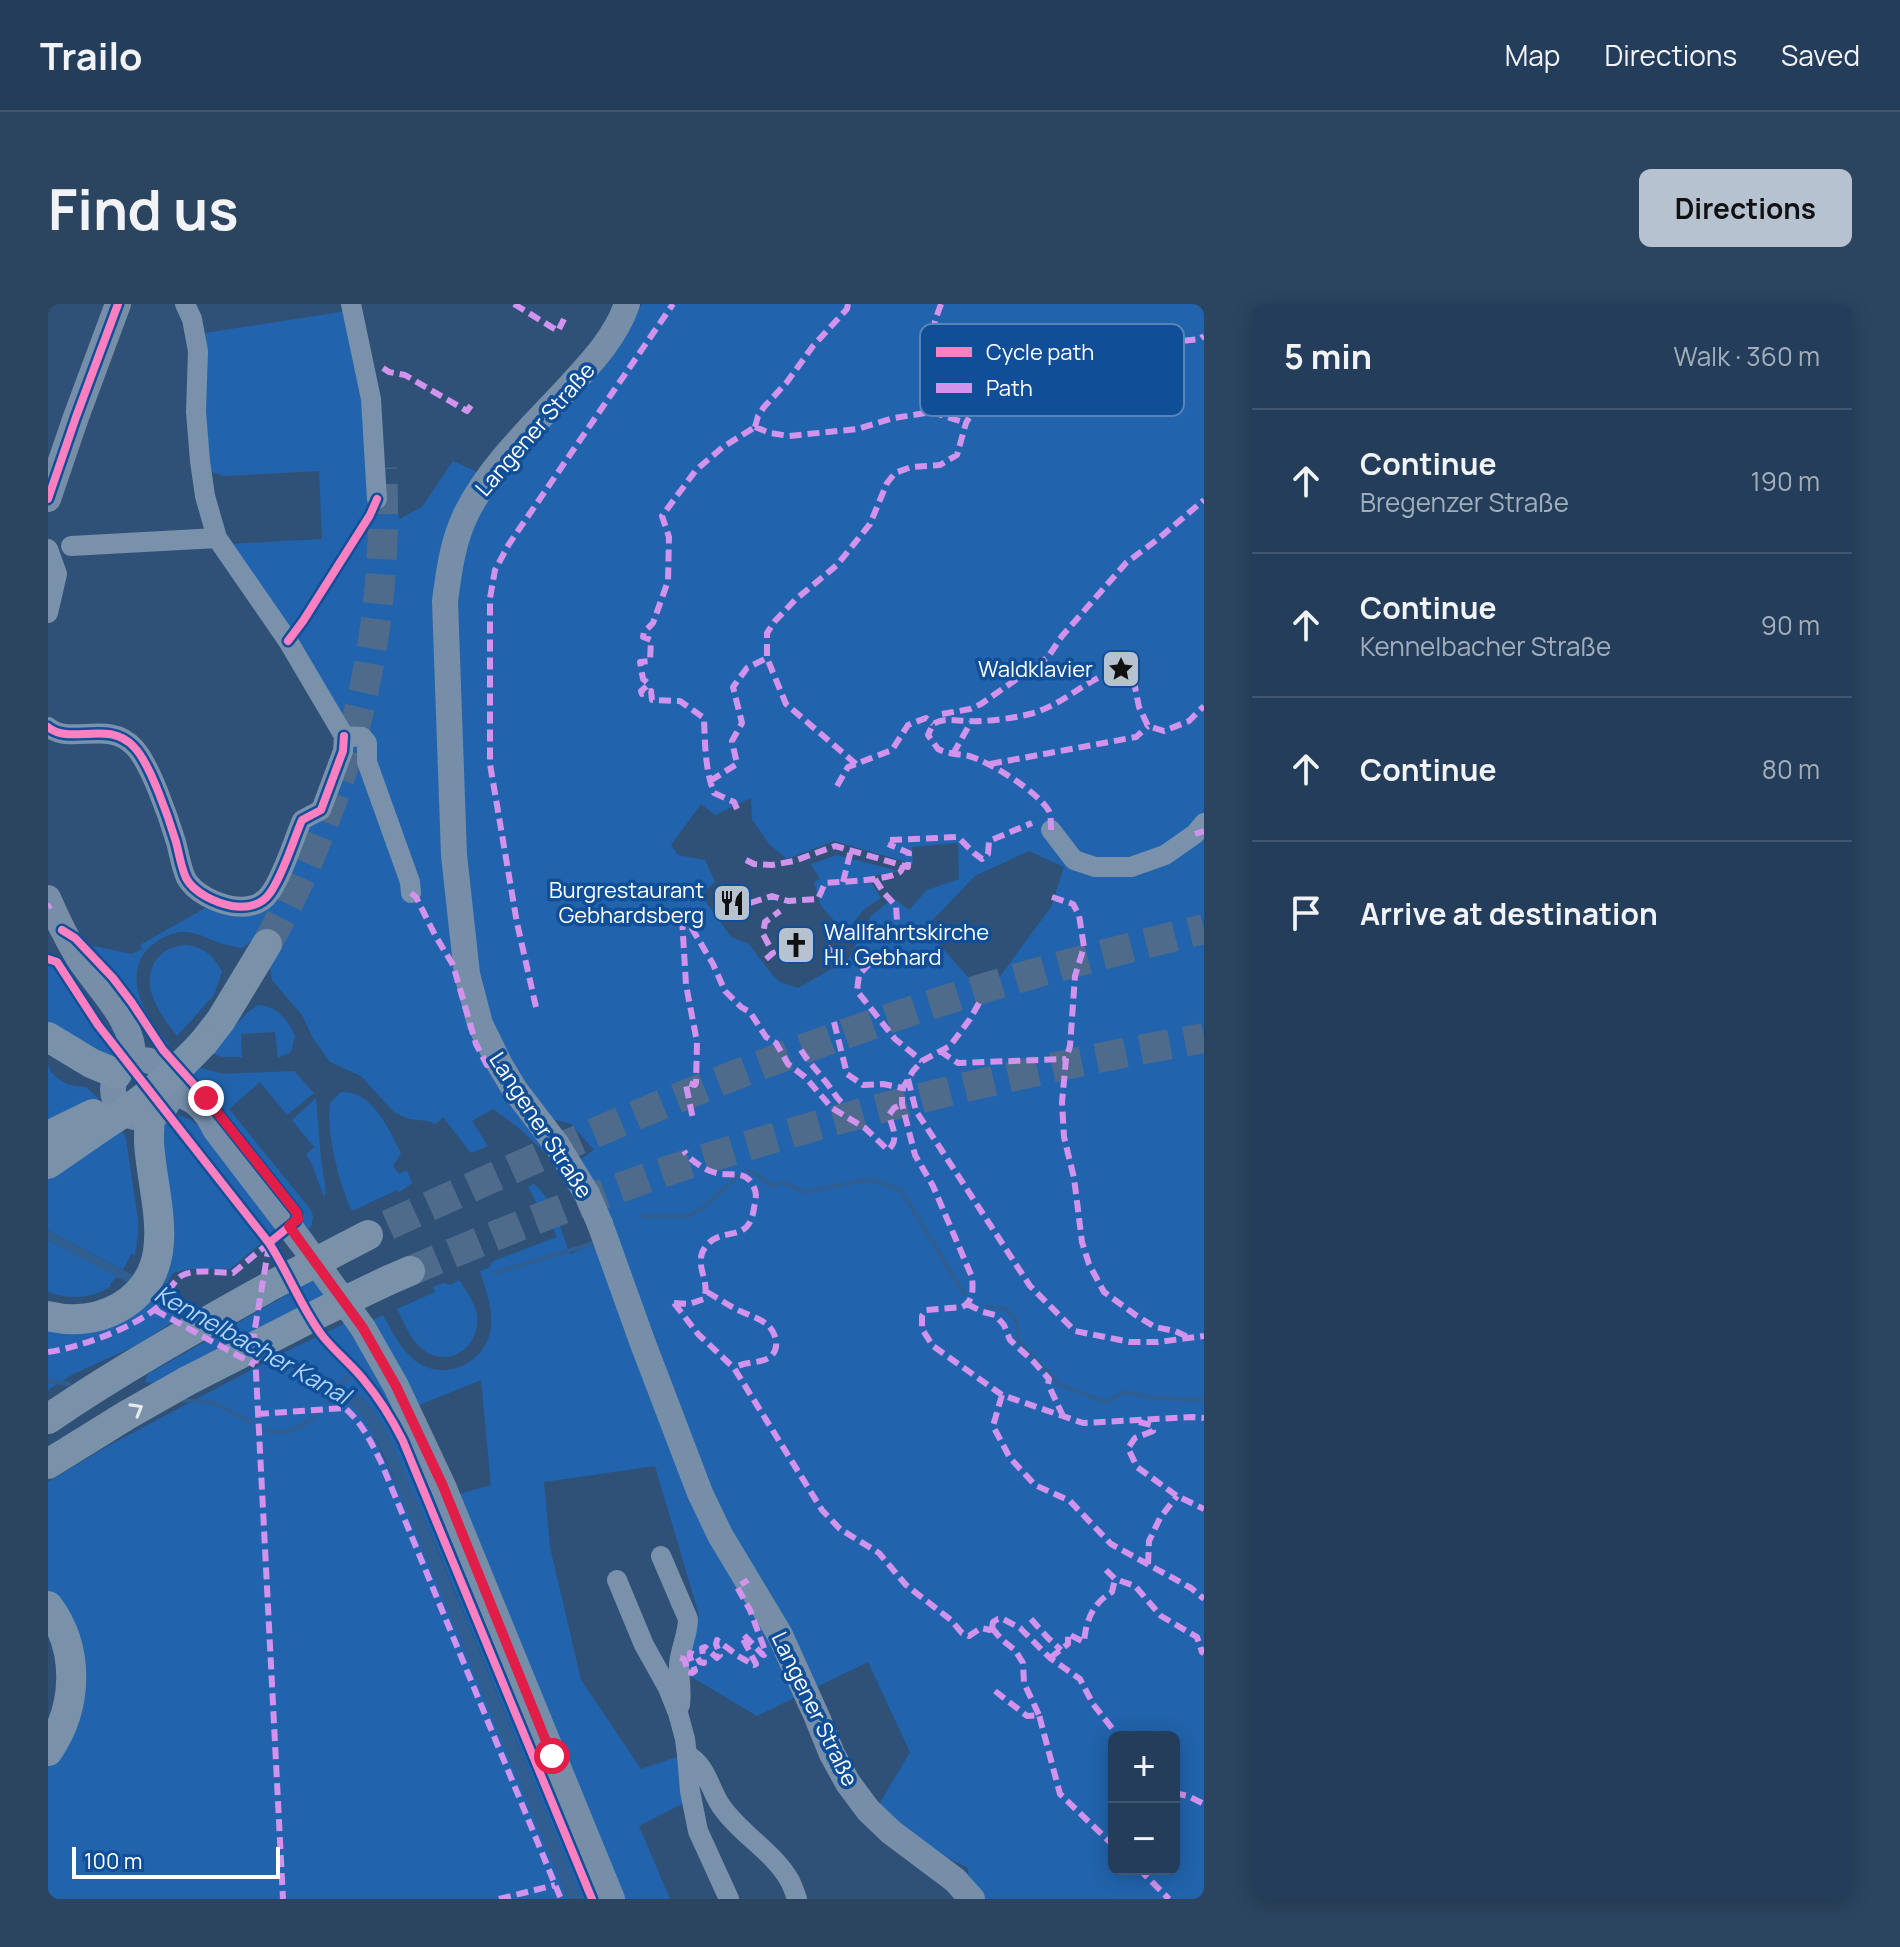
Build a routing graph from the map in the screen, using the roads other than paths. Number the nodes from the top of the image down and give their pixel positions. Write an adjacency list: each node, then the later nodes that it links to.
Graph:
1 (118, 304): 5 (main road)
2 (185, 304): 7 (street)
3 (351, 304): 6 (street)
4 (627, 304): 44 (main road, Langener Straße, bridge)
5 (48, 499)
6 (377, 499)
7 (217, 538): 8 (street); 12 (street)
8 (71, 546)
9 (48, 549): 10 (street)
10 (48, 613)
11 (48, 727): 12 (street)
12 (344, 736): 15 (street)
13 (1204, 823): 14 (street)
14 (1051, 830)
15 (411, 893)
16 (48, 898): 17 (main road)
17 (55, 932): 21 (main road)
18 (267, 944): 21 (highway, bridge)
19 (48, 1037): 21 (highway)
20 (48, 1056): 21 (highway)
21 (131, 1098): 22 (highway); 23 (highway); 26 (highway); 41 (main road)
22 (52, 1137)
23 (48, 1164)
24 (378, 1230): 29 (highway, bridge)
25 (400, 1276): 32 (highway, one-way to 25, bridge)
26 (136, 1280): 27 (highway); 28 (highway)
27 (48, 1299)
28 (48, 1316)
29 (91, 1389): 30 (highway); 31 (highway)
30 (48, 1412)
31 (48, 1419)
32 (48, 1464)
33 (661, 1556): 37 (street)
34 (617, 1580): 37 (street)
35 (48, 1606): 39 (highway)
36 (48, 1643): 38 (highway)
37 (678, 1713): 40 (street)
38 (48, 1714)
39 (48, 1751)
40 (687, 1755): 42 (street); 43 (street)
41 (612, 1899)
42 (729, 1899)
43 (797, 1899)
44 (972, 1899)

